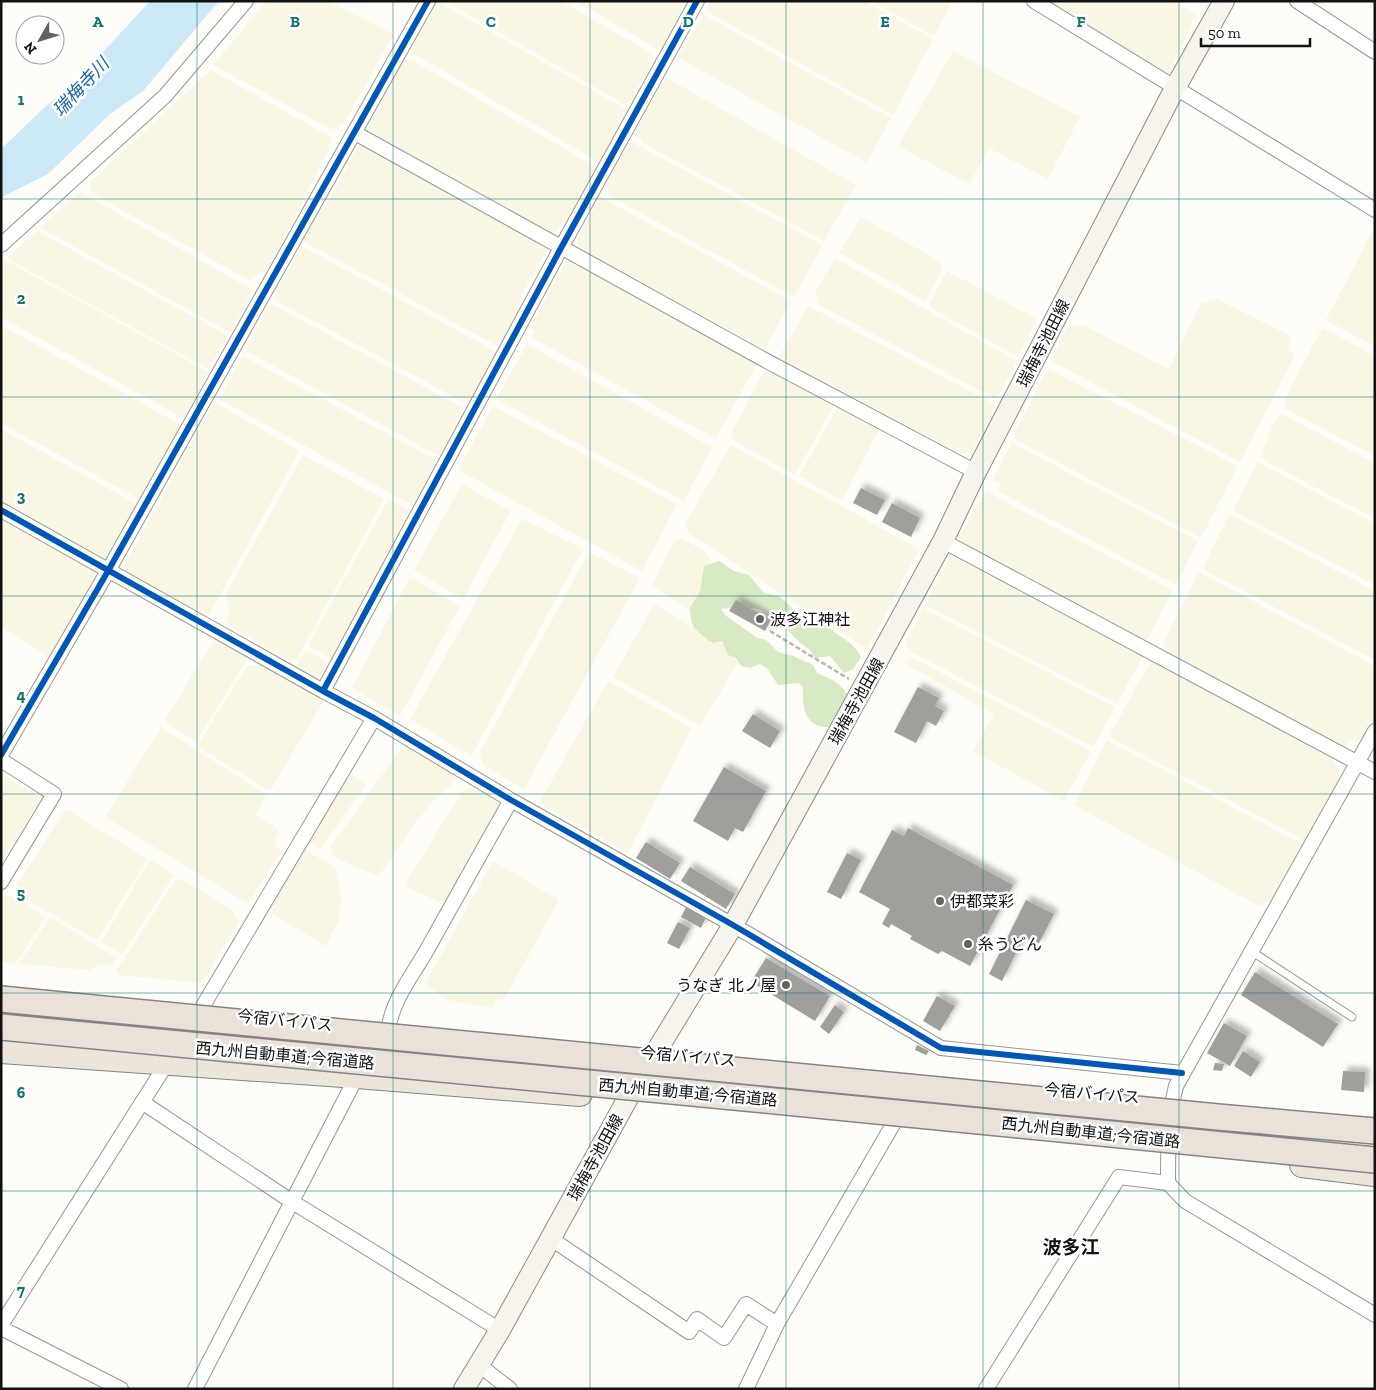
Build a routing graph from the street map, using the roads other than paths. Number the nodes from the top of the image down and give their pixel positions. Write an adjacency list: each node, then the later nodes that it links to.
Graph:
1 (246, 1): 11 (street)
2 (428, 1): 9 (street)
3 (696, 1): 12 (street)
4 (1034, 1): 8 (street)
5 (1224, 1): 8 (main road, 瑞梅寺池田線)
6 (1296, 1): 7 (street)
7 (1375, 52)
8 (1175, 88): 10 (street); 13 (main road, 瑞梅寺池田線)
9 (355, 133): 12 (street); 16 (street)
10 (1375, 210)
11 (1, 245)
12 (561, 248): 13 (street); 17 (street)
13 (976, 472): 15 (main road, 瑞梅寺池田線)
14 (1, 510): 16 (street)
15 (943, 542): 22 (street); 26 (main road, 瑞梅寺池田線)
16 (108, 571): 17 (street); 20 (street)
17 (323, 692): 18 (street)
18 (374, 718): 24 (street); 30 (street)
19 (1375, 731): 22 (street)
20 (1, 756)
21 (1, 760): 25 (street)
22 (1356, 763): 23 (street); 27 (street)
23 (1375, 772)
24 (511, 800): 26 (street); 33 (street)
25 (1, 882)
26 (733, 925): 35 (main road, 瑞梅寺池田線); 37 (street)
27 (1251, 951): 31 (lane); 37 (street)
28 (1, 991): 30 (highway, 今宿バイパス)
29 (1, 999): 44 (highway, 西九州自動車道;今宿道路, bridge)
30 (200, 1011): 33 (highway, 今宿バイパス); 36 (street)
31 (1352, 1017)
32 (1, 1028): 46 (highway, 西九州自動車道;今宿道路, bridge)
33 (388, 1030): 35 (highway, 今宿バイパス)
34 (1, 1051): 36 (highway)
35 (655, 1053): 39 (main road, 瑞梅寺池田線); 40 (highway, 今宿バイパス)
36 (168, 1063): 38 (highway); 41 (street)
37 (1182, 1074): 40 (street)
38 (357, 1076): 39 (highway); 49 (street)
39 (628, 1098): 42 (highway); 50 (main road, 瑞梅寺池田線)
40 (1172, 1100): 43 (highway, 今宿バイパス); 45 (street)
41 (142, 1102): 49 (street); 53 (street)
42 (895, 1121): 45 (highway); 52 (street)
43 (1375, 1126)
44 (1375, 1131)
45 (1168, 1148): 47 (highway); 48 (street)
46 (1375, 1160)
47 (1375, 1174)
48 (1168, 1183): 51 (street); 61 (street)
49 (291, 1201): 54 (street); 57 (street)
50 (550, 1238): 52 (street); 54 (main road, 瑞梅寺池田線)
51 (1375, 1315)
52 (777, 1324): 60 (street)
53 (1, 1327): 56 (street)
54 (500, 1330): 55 (main road, 瑞梅寺池田線)
55 (479, 1365): 58 (main road, 瑞梅寺池田線); 59 (street)
56 (121, 1389)
57 (195, 1389)
58 (464, 1389)
59 (510, 1389)
60 (746, 1389)
61 (986, 1389)

